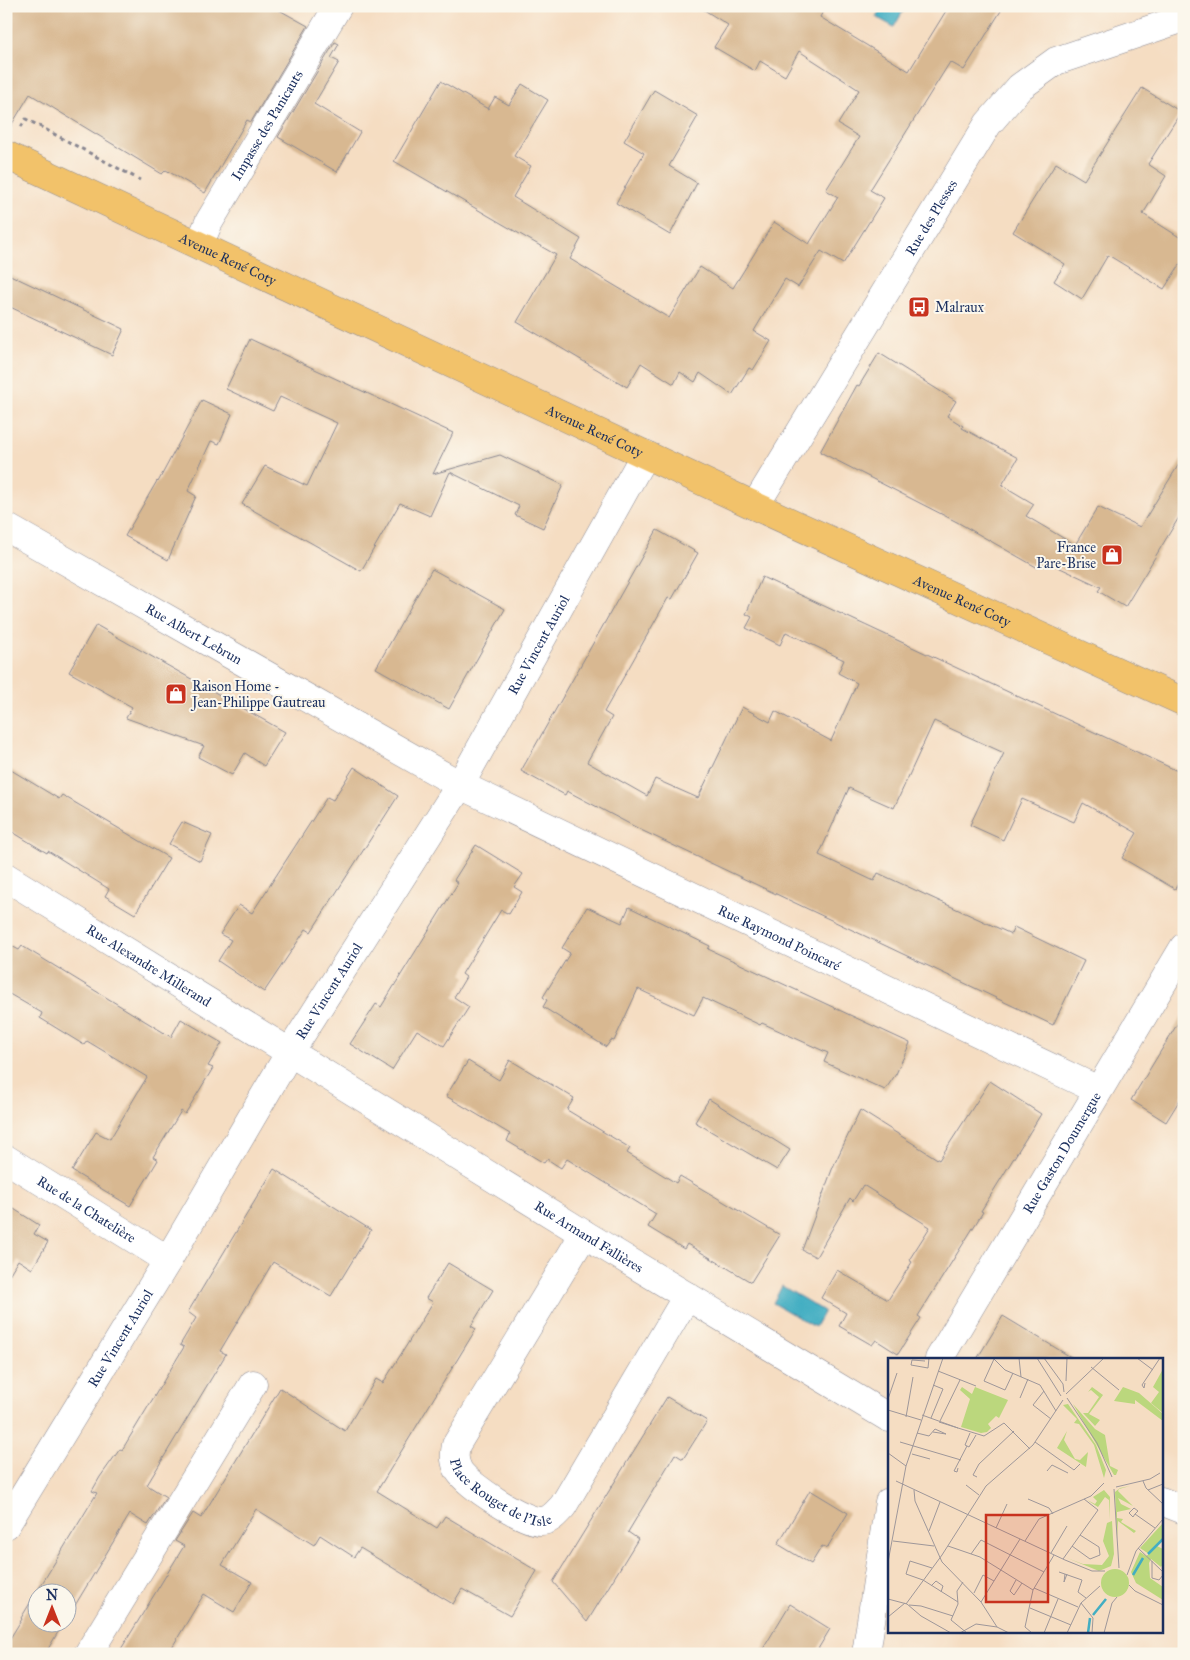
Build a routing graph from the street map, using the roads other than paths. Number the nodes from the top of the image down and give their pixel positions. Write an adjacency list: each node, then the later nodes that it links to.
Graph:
1 (338, 6): 4 (street, Impasse des Panicauts)
2 (1184, 18): 6 (street, Rue des Plesses)
3 (12, 144): 4 (main road, Avenue René Coty)
4 (199, 245): 5 (main road, Avenue René Coty)
5 (645, 454): 6 (main road, Avenue René Coty); 9 (street, Rue Vincent Auriol)
6 (755, 506): 8 (main road, Avenue René Coty)
7 (6, 527): 9 (street, Rue Albert Lebrun)
8 (1184, 702)
9 (460, 785): 12 (street, Rue Vincent Auriol); 13 (street, Rue Raymond Poincaré)
10 (6, 877): 12 (street, Rue Alexandre Millerand)
11 (1184, 948): 13 (street, Rue Gaston Doumergue)
12 (290, 1052): 15 (street, Rue Armand Fallières); 16 (street, Rue Vincent Auriol)
13 (1098, 1090): 18 (street, Rue Gaston Doumergue)
14 (6, 1159): 16 (street, Rue de la Chatelière)
15 (584, 1234): 17 (street, Rue Armand Fallières); 17 (street, Place Rouget de l'Isle)
16 (168, 1260): 24 (street, Rue Vincent Auriol)
17 (687, 1296): 20 (street, Rue Armand Fallières)
18 (940, 1358)
19 (253, 1384): 25 (street)
20 (888, 1417)
21 (1162, 1500): 23 (street)
22 (888, 1509): 26 (street)
23 (1184, 1510)
24 (6, 1525)
25 (88, 1654)
26 (866, 1654)

